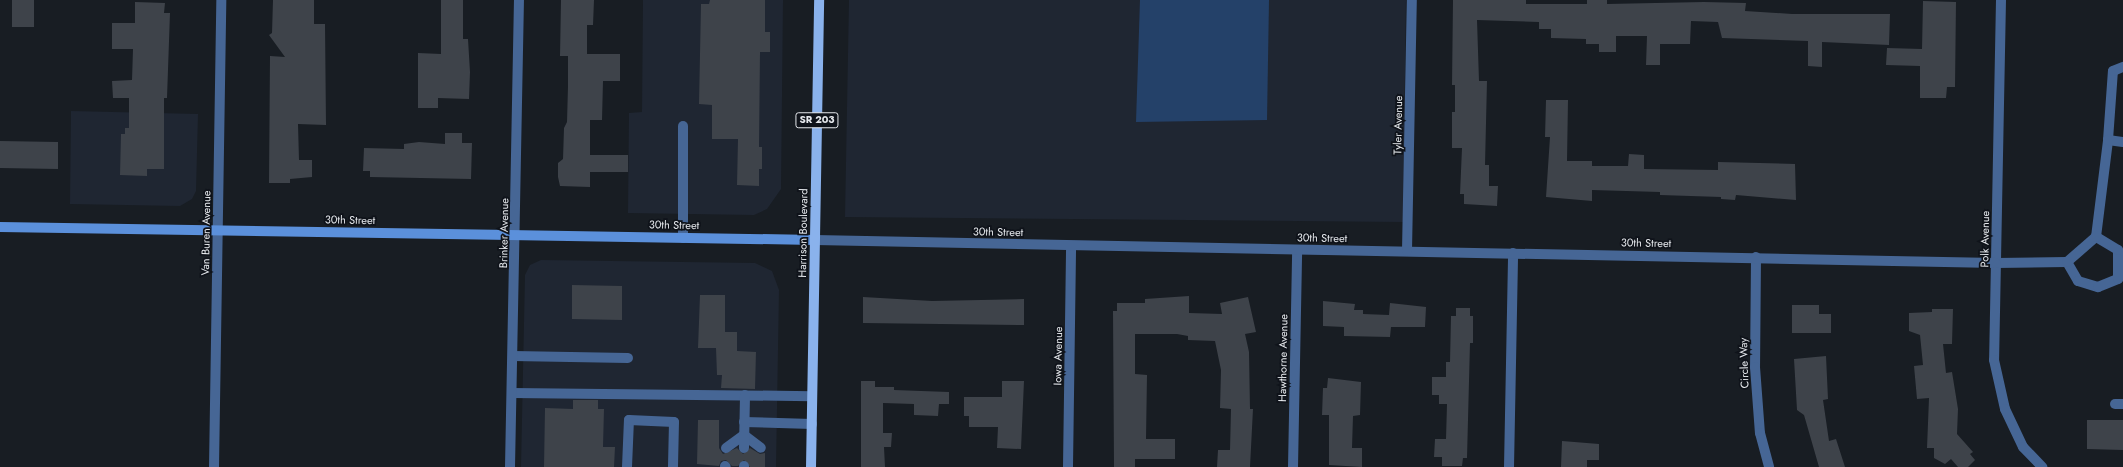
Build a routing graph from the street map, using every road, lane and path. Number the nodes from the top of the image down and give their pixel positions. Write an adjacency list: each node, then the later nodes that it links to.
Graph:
1 (221, 0): 11 (street, Van Buren Avenue)
2 (519, 0): 12 (street, Brinker Avenue)
3 (819, 0): 15 (main road, Harrison Boulevard / SR 203)
4 (1412, 0): 18 (street, Tyler Avenue)
5 (2001, 0): 22 (street, Polk Avenue)
6 (2123, 67): 8 (street)
7 (684, 126): 14 (street)
8 (2108, 140): 9 (street); 13 (street)
9 (2123, 142)
10 (0, 228): 11 (main road, 30th Street)
11 (218, 231): 12 (main road, 30th Street); 34 (street, Van Buren Avenue)
12 (516, 234): 14 (main road, 30th Street); 23 (street, Brinker Avenue)
13 (2096, 237): 21 (street); 21 (street)
14 (683, 238): 15 (main road, 30th Street)
15 (814, 240): 16 (street, 30th Street); 27 (main road, Harrison Boulevard / SR 203)
16 (1071, 246): 17 (street, 30th Street); 39 (street, Iowa Avenue)
17 (1297, 250): 18 (street, 30th Street); 40 (street, Hawthorne Avenue)
18 (1407, 251): 19 (street, 30th Street)
19 (1513, 253): 20 (street, 30th Street); 41 (street)
20 (1756, 257): 22 (street, 30th Street); 42 (street, Circle Way)
21 (2067, 262): 22 (street, 30th Street)
22 (1996, 263): 43 (street, Polk Avenue)
23 (513, 356): 24 (street); 25 (street, Brinker Avenue)
24 (628, 358)
25 (512, 393): 26 (street); 35 (street, Brinker Avenue)
26 (745, 396): 27 (street); 28 (street)
27 (812, 396): 29 (main road, Harrison Boulevard / SR 203)
28 (744, 422): 29 (street); 30 (street)
29 (812, 424): 38 (main road, Harrison Boulevard / SR 203)
30 (744, 435): 31 (street); 32 (street); 33 (street)
31 (726, 448)
32 (744, 448)
33 (761, 448)
34 (214, 467)
35 (510, 467)
36 (628, 467): 37 (street)
37 (673, 467)
38 (811, 467)
39 (1068, 467)
40 (1293, 467)
41 (1509, 467)
42 (1769, 467)
43 (2042, 467)

